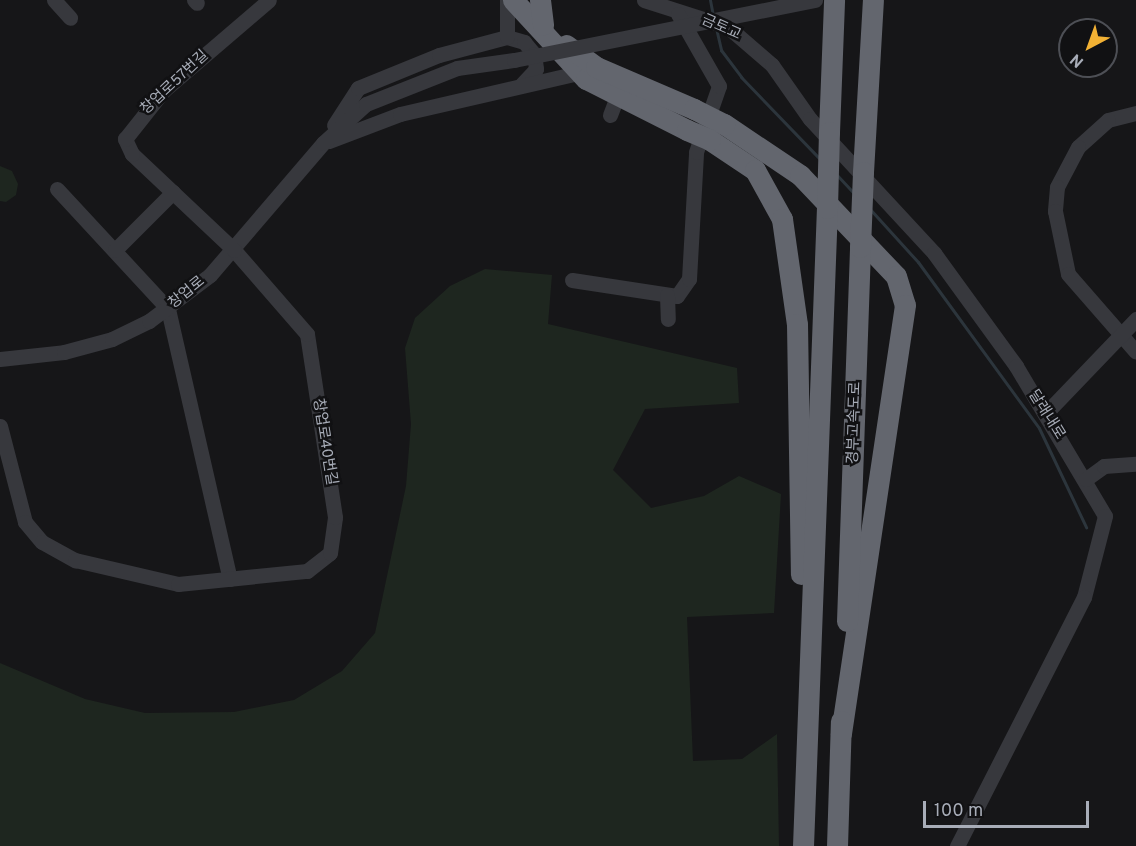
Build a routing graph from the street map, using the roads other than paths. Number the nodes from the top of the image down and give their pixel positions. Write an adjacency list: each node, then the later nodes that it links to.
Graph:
1 (54, 0): 12 (street)
2 (269, 0): 22 (street, 창업로57번길)
3 (507, 0): 14 (street)
4 (513, 0): 16 (highway)
5 (523, 0): 13 (highway)
6 (540, 0): 13 (highway)
7 (644, 0): 11 (street)
8 (815, 0): 20 (street, bridge)
9 (834, 0): 38 (highway, bridge)
10 (873, 0): 39 (highway, 경부고속도로, bridge)
11 (675, 5): 15 (street, 금토교, bridge); 26 (street)
12 (69, 18)
13 (543, 25): 19 (highway, bridge)
14 (507, 37): 17 (street); 20 (street)
15 (749, 40): 33 (street, 달래내로)
16 (578, 73): 17 (street); 19 (highway, bridge)
17 (520, 86): 20 (street)
18 (1136, 113): 30 (street)
19 (717, 132): 38 (highway); 39 (highway)
20 (323, 143): 24 (street, 창업로)
21 (57, 189): 23 (street)
22 (173, 192): 23 (street); 24 (street, 창업로57번길)
23 (115, 250): 27 (street)
24 (234, 250): 27 (street, 창업로); 37 (street, 창업로40번길)
25 (572, 280): 26 (street)
26 (667, 295): 28 (street)
27 (168, 309): 32 (street, 창업로); 37 (street)
28 (668, 319)
29 (1136, 319): 30 (street)
30 (1120, 337): 31 (street); 33 (street)
31 (1136, 352)
32 (0, 359)
33 (1045, 414): 36 (street, 달래내로)
34 (0, 426): 37 (street, 창업로40번길)
35 (1136, 464): 36 (street)
36 (1086, 479): 42 (street, 달래내로)
37 (230, 579)
38 (807, 732): 40 (highway)
39 (841, 734): 41 (highway, 경부고속도로)
40 (803, 846)
41 (837, 846)
42 (957, 846)

